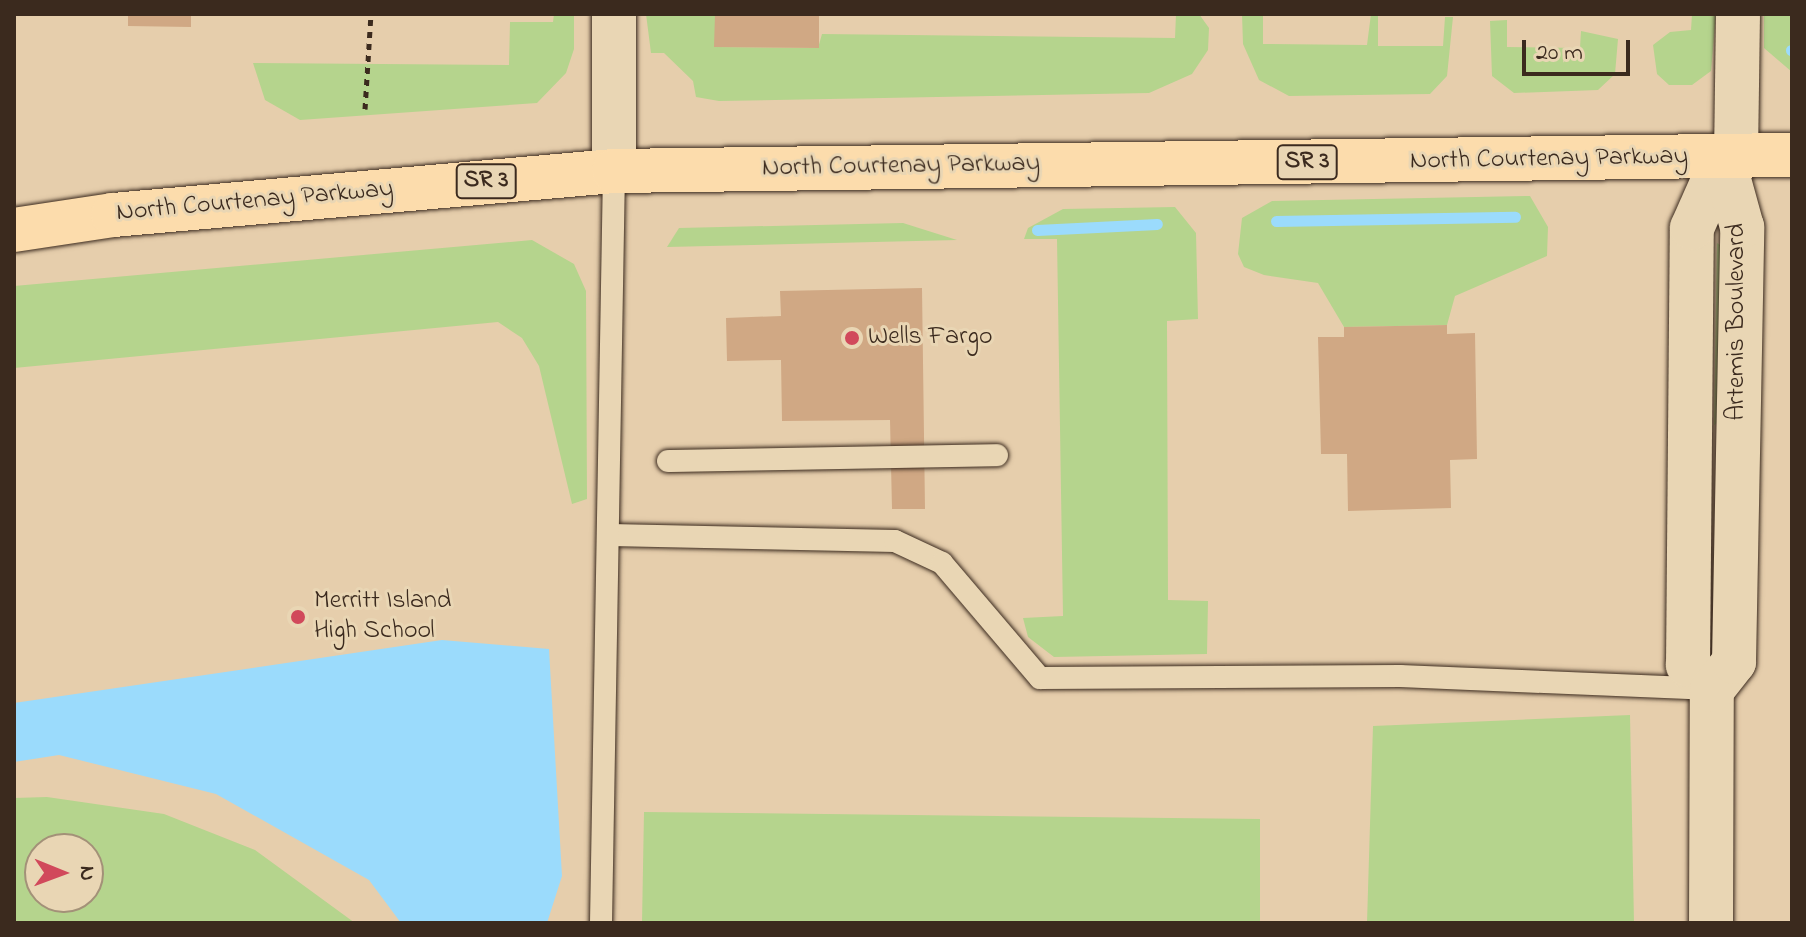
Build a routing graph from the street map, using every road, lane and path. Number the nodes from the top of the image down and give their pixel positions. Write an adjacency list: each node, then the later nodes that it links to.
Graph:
1 (371, 14): 4 (path)
2 (614, 14): 7 (street)
3 (1738, 14): 6 (street)
4 (365, 109)
5 (1792, 155): 6 (main road, North Courtenay Parkway / SR 3)
6 (1730, 157): 7 (main road, North Courtenay Parkway / SR 3); 11 (street, Artemis Boulevard); 12 (street, Artemis Boulevard)
7 (614, 171): 8 (main road, North Courtenay Parkway / SR 3); 13 (lane)
8 (14, 230)
9 (997, 455): 10 (lane)
10 (668, 461)
11 (1690, 494): 12 (street); 14 (street, Artemis Boulevard)
12 (1737, 494): 14 (street, Artemis Boulevard)
13 (610, 535): 14 (lane); 15 (lane)
14 (1712, 690): 16 (street)
15 (601, 923)
16 (1711, 923)

